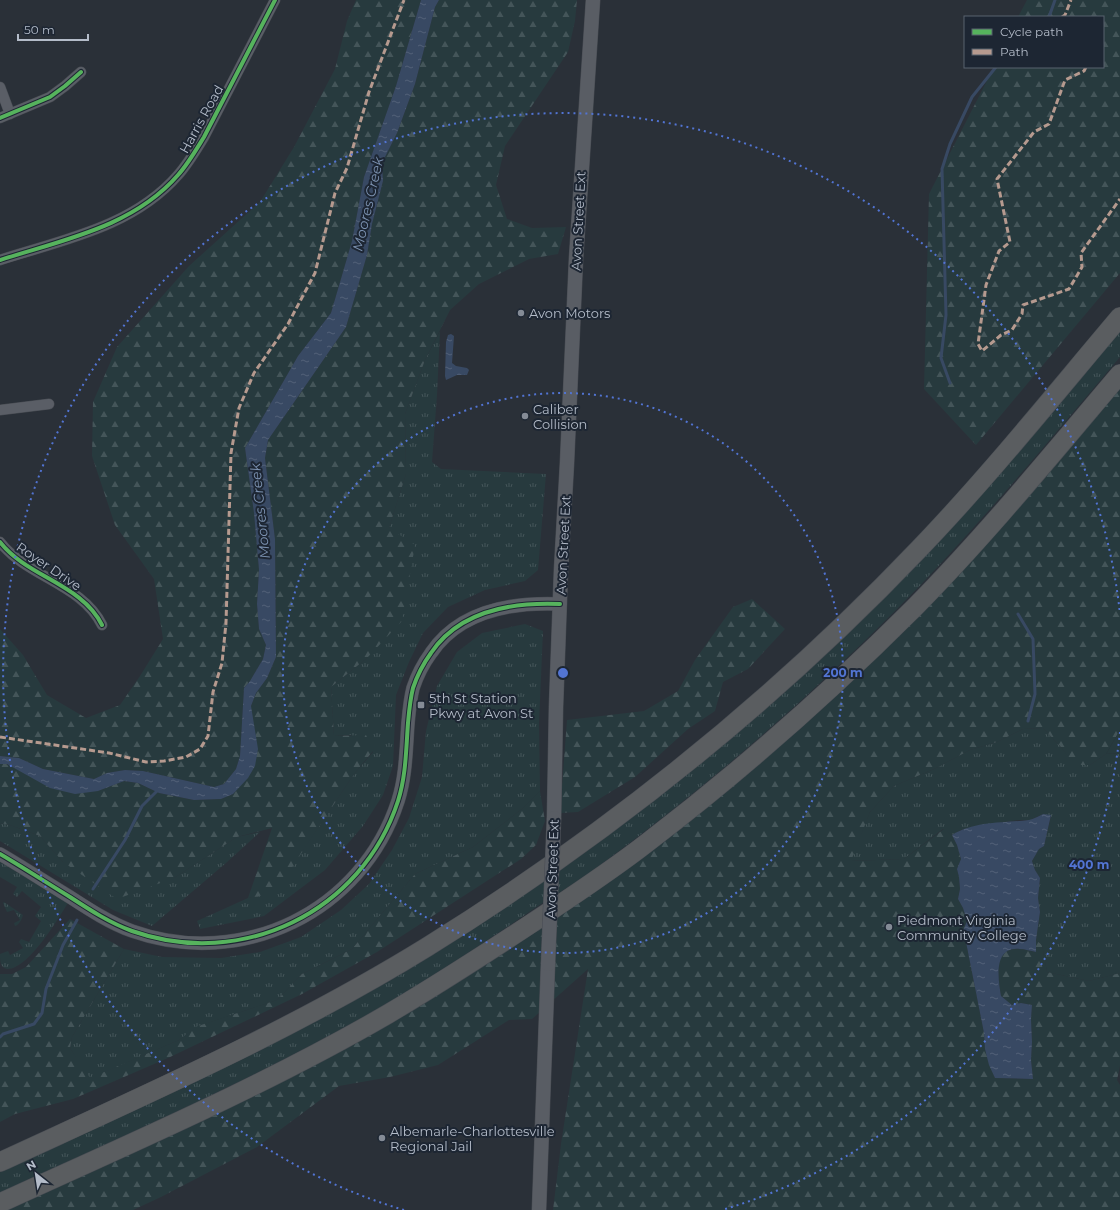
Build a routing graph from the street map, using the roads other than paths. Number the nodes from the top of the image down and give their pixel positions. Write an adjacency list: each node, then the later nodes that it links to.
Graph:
1 (275, 0): 7 (street, Harris Road)
2 (593, 0): 13 (main road, Avon Street Ext)
3 (81, 72): 5 (street)
4 (0, 87): 5 (street)
5 (10, 114): 6 (street)
6 (0, 118)
7 (0, 260)
8 (1120, 317): 16 (highway)
9 (1120, 374): 17 (highway)
10 (50, 404): 11 (street)
11 (0, 410)
12 (0, 542): 14 (street, Royer Drive)
13 (560, 604): 15 (street); 18 (main road, Avon Street Ext, bridge)
14 (102, 625)
15 (0, 854)
16 (0, 1162)
17 (0, 1203)
18 (539, 1210)

